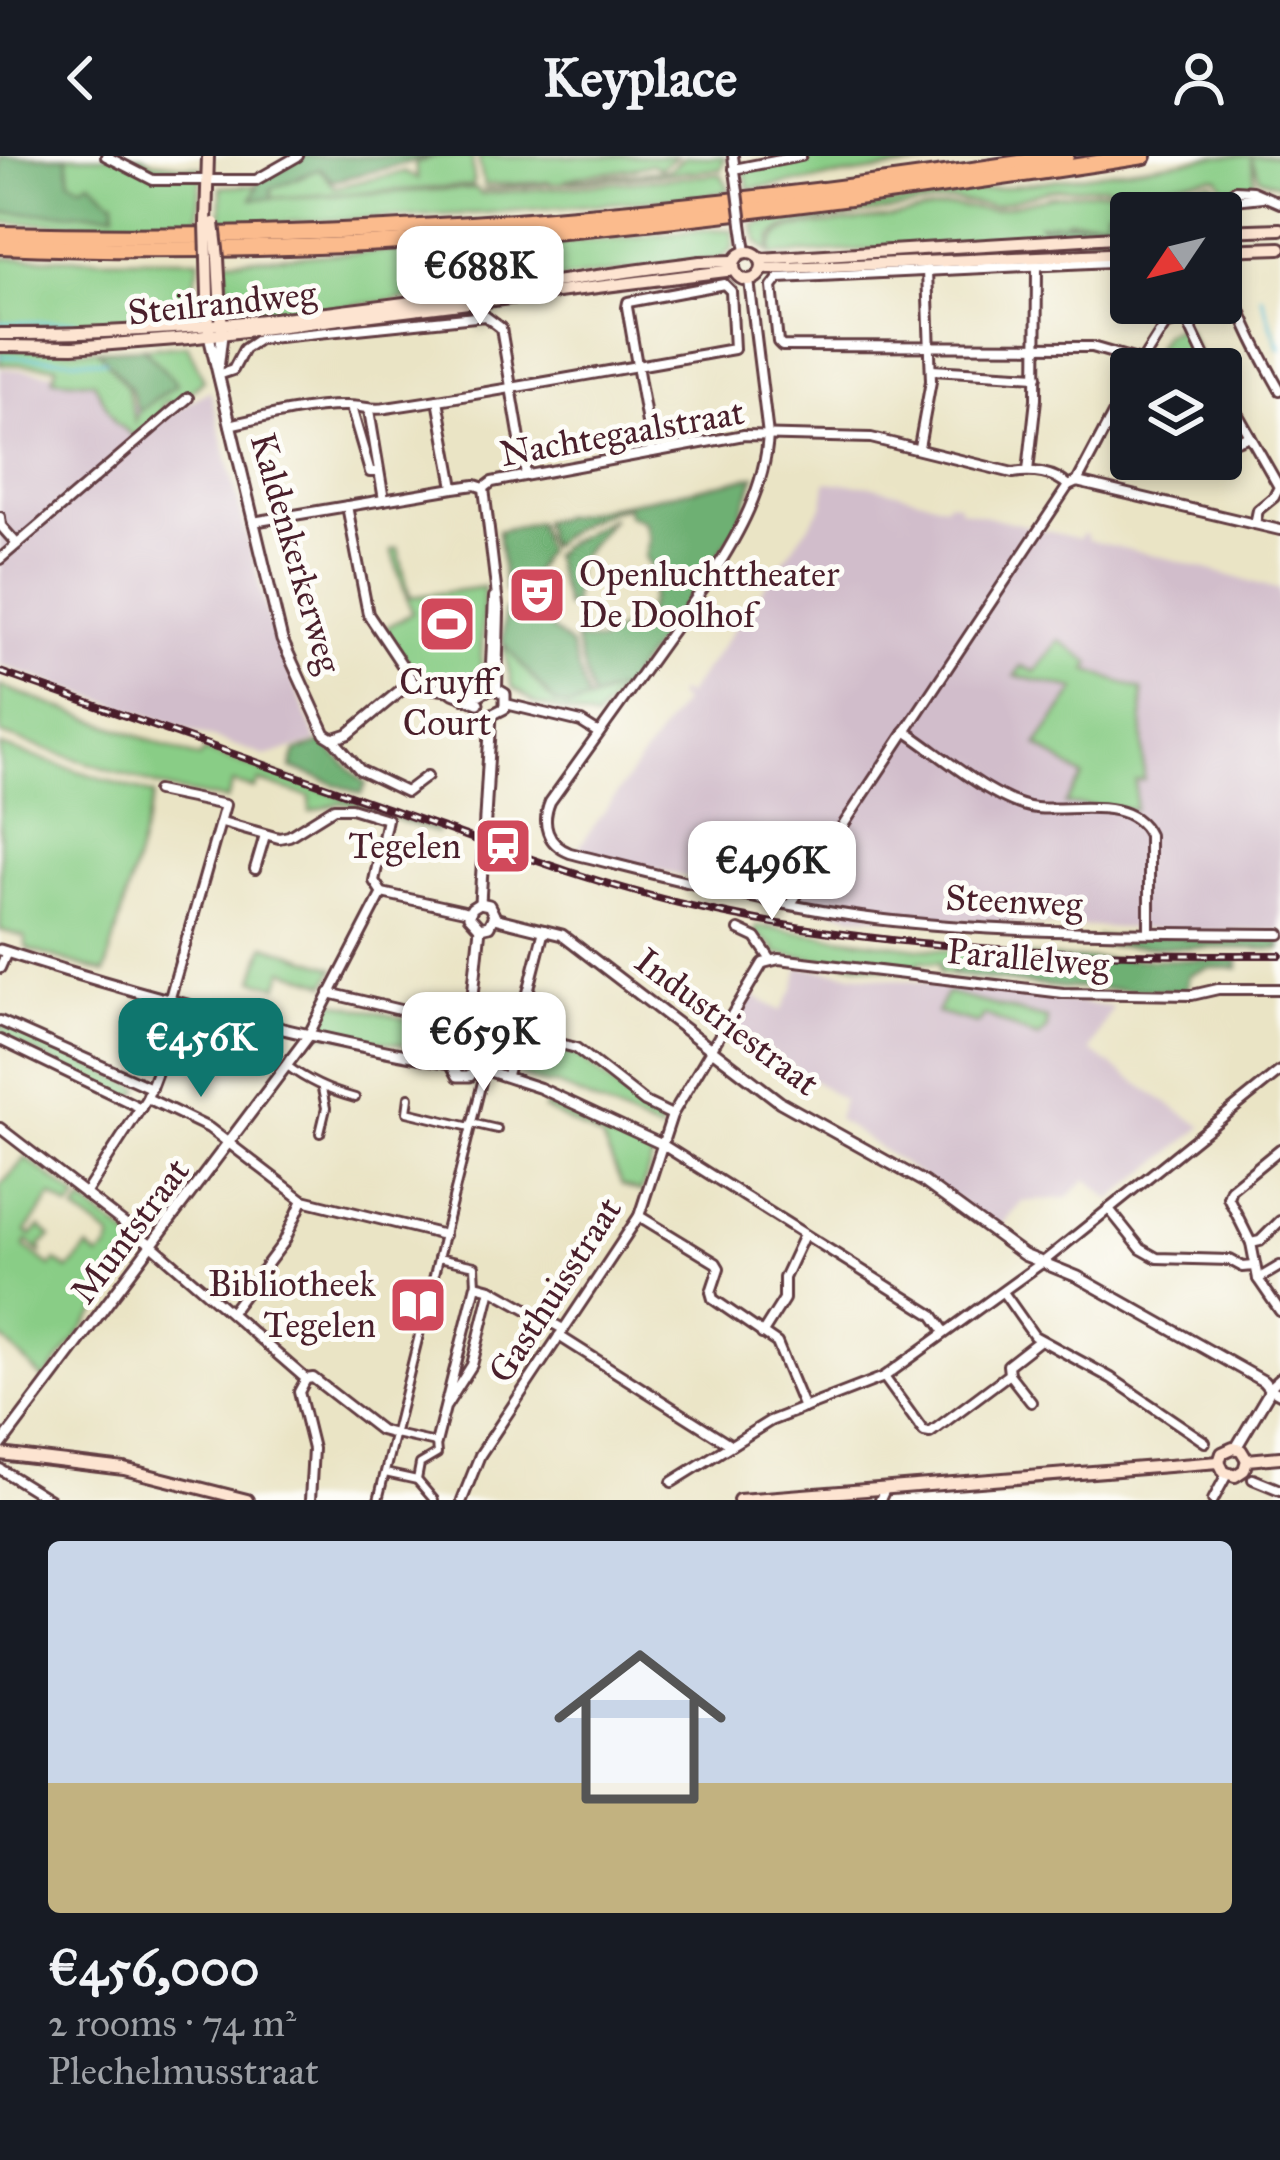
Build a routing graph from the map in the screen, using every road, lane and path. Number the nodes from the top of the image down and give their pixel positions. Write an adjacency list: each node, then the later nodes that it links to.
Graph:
1 (106, 156): 9 (street)
2 (210, 156): 9 (main road, Kaldenkerkerweg)
3 (298, 156): 9 (street)
4 (733, 156): 8 (street)
5 (801, 156): 8 (street)
6 (1066, 156): 14 (highway)
7 (1144, 156): 16 (highway)
8 (734, 169): 19 (street, bridge)
9 (210, 180): 29 (main road, Kaldenkerkerweg, bridge)
10 (1233, 192): 11 (street)
11 (1280, 203)
12 (1280, 230): 13 (main road)
13 (1242, 231)
14 (0, 234)
15 (1110, 238): 22 (main road)
16 (0, 246)
17 (1280, 248): 18 (main road)
18 (1242, 249)
19 (746, 252): 22 (main road); 23 (main road)
20 (1110, 257): 22 (main road)
21 (1110, 259): 24 (street)
22 (761, 264): 26 (main road)
23 (734, 266): 26 (main road); 29 (main road, Steilrandweg)
24 (1036, 266): 25 (street); 32 (street)
25 (927, 271): 31 (street); 31 (street)
26 (749, 280): 50 (street)
27 (1242, 317): 41 (street)
28 (1168, 324): 34 (street)
29 (216, 331): 30 (main road, Steilrandweg); 33 (main road, Steilrandweg); 38 (street, Kaldenkerkerweg)
30 (0, 334)
31 (932, 345): 32 (street); 37 (street)
32 (1038, 345): 35 (street); 39 (street)
33 (0, 346)
34 (1149, 348)
35 (1110, 354)
36 (637, 365): 36 (street); 40 (street); 54 (street)
37 (932, 370): 39 (street); 53 (street)
38 (217, 376): 40 (street); 49 (street, Kaldenkerkerweg)
39 (1037, 376): 55 (street)
40 (511, 387): 43 (street); 57 (street)
41 (1280, 390)
42 (188, 398): 68 (street)
43 (438, 400): 45 (street); 59 (street)
44 (351, 406): 45 (street); 49 (street); 56 (street)
45 (369, 410): 56 (street)
46 (1110, 420): 48 (street)
47 (1242, 422): 51 (street)
48 (1108, 424): 58 (street)
49 (228, 425): 64 (street, Kaldenkerkerweg)
50 (768, 435): 53 (street, Nachtegaalstraat); 54 (street, Nachtegaalstraat); 75 (street)
51 (1250, 436): 52 (street); 65 (street)
52 (1242, 439)
53 (919, 447): 55 (street, Nachtegaalstraat)
54 (652, 452): 57 (street, Nachtegaalstraat)
55 (1028, 471): 58 (street, Nachtegaalstraat)
56 (379, 472): 61 (street)
57 (526, 475): 60 (street, Nachtegaalstraat)
58 (1072, 484): 65 (street, Nachtegaalstraat); 74 (street)
59 (454, 488): 60 (street, Nachtegaalstraat); 61 (street, Nachtegaalstraat)
60 (484, 488): 71 (street)
61 (384, 500): 62 (street, Nachtegaalstraat)
62 (347, 506): 64 (street, Nachtegaalstraat); 70 (street)
63 (0, 517): 66 (street)
64 (253, 522): 76 (street, Kaldenkerkerweg)
65 (1255, 524): 67 (street, Nachtegaalstraat)
66 (1, 526): 68 (street)
67 (1280, 530)
68 (16, 544): 69 (street)
69 (0, 559)
70 (414, 683): 71 (street); 76 (street)
71 (486, 693): 72 (street); 73 (street)
72 (506, 704): 73 (street); 75 (street)
73 (491, 715): 83 (street)
74 (905, 731): 84 (street); 90 (street)
75 (597, 732): 84 (street, Steenweg)
76 (333, 739): 77 (street)
77 (427, 776)
78 (157, 791): 79 (street)
79 (222, 822): 80 (street); 97 (street)
80 (265, 835): 81 (street); 82 (street, Muntstraat)
81 (255, 869)
82 (382, 893): 85 (street); 96 (street, Muntstraat)
83 (479, 903): 85 (street); 86 (street)
84 (791, 904): 90 (street, Steenweg)
85 (469, 912): 87 (street)
86 (494, 918): 87 (street); 88 (street, Industriestraat)
87 (480, 928): 100 (street)
88 (544, 928): 101 (street); 104 (street, Industriestraat)
89 (739, 930): 93 (street)
90 (1149, 932): 91 (street, Steenweg)
91 (1280, 934)
92 (3, 951): 94 (street); 97 (street)
93 (771, 960): 95 (street, Parallelweg); 104 (street)
94 (0, 968)
95 (1280, 989)
96 (329, 993): 100 (street); 102 (street, Muntstraat)
97 (169, 1002): 98 (street)
98 (182, 1006): 102 (street); 111 (street)
99 (0, 1021): 111 (street)
100 (472, 1028): 105 (street)
101 (518, 1034): 110 (street); 117 (street)
102 (307, 1038): 106 (street); 107 (street, Muntstraat)
103 (0, 1040): 116 (street)
104 (709, 1049): 117 (street, Gasthuisstraat); 135 (street, Industriestraat)
105 (466, 1053): 106 (street); 108 (street)
106 (452, 1064): 108 (street)
107 (286, 1065): 112 (street); 122 (street, Muntstraat)
108 (481, 1068): 110 (street); 118 (street)
109 (1279, 1074): 127 (street)
110 (507, 1075): 123 (street)
111 (151, 1088): 114 (street)
112 (322, 1089): 115 (street); 121 (street)
113 (409, 1097): 118 (street)
114 (146, 1098): 116 (street); 122 (street)
115 (355, 1098)
116 (141, 1108): 125 (street)
117 (672, 1115): 123 (street, Gasthuisstraat)
118 (470, 1125): 120 (street); 130 (street)
119 (0, 1128): 125 (street)
120 (497, 1130)
121 (320, 1133)
122 (230, 1144): 126 (street); 133 (street, Muntstraat)
123 (662, 1145): 128 (street, Gasthuisstraat); 131 (street)
124 (1280, 1149): 132 (street)
125 (86, 1194): 133 (street)
126 (302, 1200): 130 (street); 143 (street)
127 (1109, 1210): 135 (street); 136 (street)
128 (639, 1216): 145 (street, Gasthuisstraat); 146 (street)
129 (1280, 1221): 132 (street)
130 (444, 1235): 134 (street)
131 (804, 1235): 144 (street); 146 (street)
132 (1251, 1243): 136 (street)
133 (153, 1246): 143 (street); 162 (street, Muntstraat)
134 (438, 1258): 139 (street); 157 (street)
135 (1042, 1262): 141 (street); 152 (street, Industriestraat)
136 (1254, 1266): 138 (street)
137 (1280, 1266): 138 (street)
138 (1258, 1279): 142 (street)
139 (476, 1285): 140 (street); 155 (street)
140 (491, 1289): 145 (street); 155 (street)
141 (1003, 1292): 144 (street); 147 (street)
142 (1280, 1311)
143 (231, 1312): 151 (street)
144 (945, 1332): 149 (street)
145 (561, 1333): 160 (street); 175 (street, Gasthuisstraat)
146 (762, 1334): 156 (street)
147 (1040, 1340): 148 (street); 158 (street)
148 (1010, 1374): 149 (street); 154 (street)
149 (884, 1377): 156 (street)
150 (1280, 1378): 152 (street)
151 (306, 1379): 157 (street); 178 (street)
152 (1269, 1388): 153 (street); 161 (street)
153 (1280, 1394)
154 (1031, 1402)
155 (446, 1406): 159 (street)
156 (804, 1408): 160 (street)
157 (395, 1433): 159 (street); 167 (street)
158 (1205, 1442)
159 (436, 1443): 170 (street)
160 (731, 1445): 171 (street)
161 (1236, 1448): 164 (main road); 165 (main road)
162 (0, 1450): 177 (main road)
163 (1280, 1457): 164 (main road)
164 (1247, 1460): 168 (main road)
165 (1220, 1462): 168 (main road); 173 (main road)
166 (0, 1469): 174 (street)
167 (386, 1472): 170 (street); 179 (street)
168 (1227, 1474): 182 (street)
169 (1253, 1479): 172 (street)
170 (417, 1480): 180 (street)
171 (672, 1482)
172 (1280, 1490)
173 (883, 1494): 176 (main road)
174 (46, 1497)
175 (466, 1497)
176 (777, 1498): 181 (main road)
177 (247, 1500)
178 (310, 1500)
179 (378, 1500)
180 (434, 1500)
181 (739, 1500)
182 (1213, 1500)

